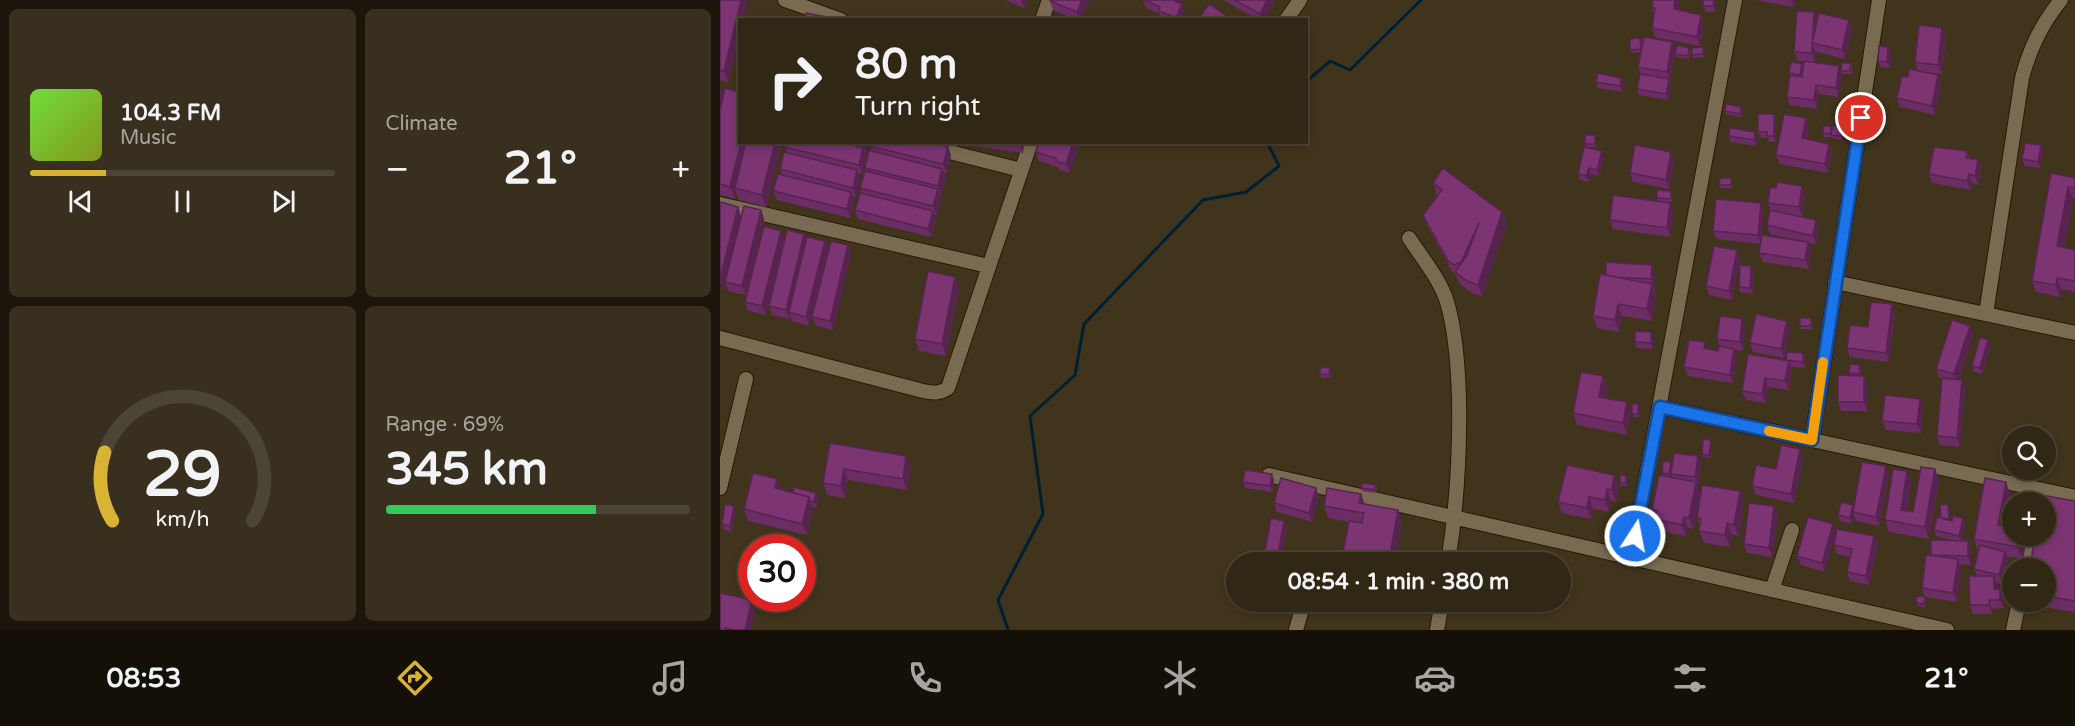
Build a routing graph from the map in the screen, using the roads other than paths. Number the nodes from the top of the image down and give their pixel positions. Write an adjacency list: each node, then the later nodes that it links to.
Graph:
1 (785, 0): 7 (street)
2 (1049, 0): 8 (street)
3 (1300, 0): 9 (street)
4 (1735, 0): 21 (street)
5 (1879, 0): 16 (street)
6 (2061, 0): 17 (street)
7 (835, 18)
8 (1043, 18)
9 (1287, 18)
10 (918, 144): 12 (street)
11 (1030, 144): 12 (street)
12 (1021, 170): 15 (street)
13 (720, 204): 15 (street)
14 (1409, 238): 28 (street)
15 (988, 266): 19 (street)
16 (1835, 282): 17 (street); 22 (street)
17 (1986, 314): 18 (street)
18 (2075, 333)
19 (720, 338)
20 (746, 379): 24 (street)
21 (1660, 407): 22 (street); 31 (street)
22 (1812, 440): 25 (street)
23 (1269, 474): 28 (street)
24 (720, 488)
25 (2027, 492)
26 (2056, 496): 27 (street)
27 (2075, 497)
28 (1456, 518): 30 (street); 31 (street)
29 (1792, 530): 32 (street)
30 (1450, 552)
31 (1630, 558): 32 (street)
32 (1772, 590): 38 (street)
33 (1301, 612): 36 (street)
34 (1440, 612): 37 (street)
35 (2017, 612): 39 (street)
36 (1296, 630)
37 (1437, 630)
38 (1947, 630)
39 (2013, 630)

